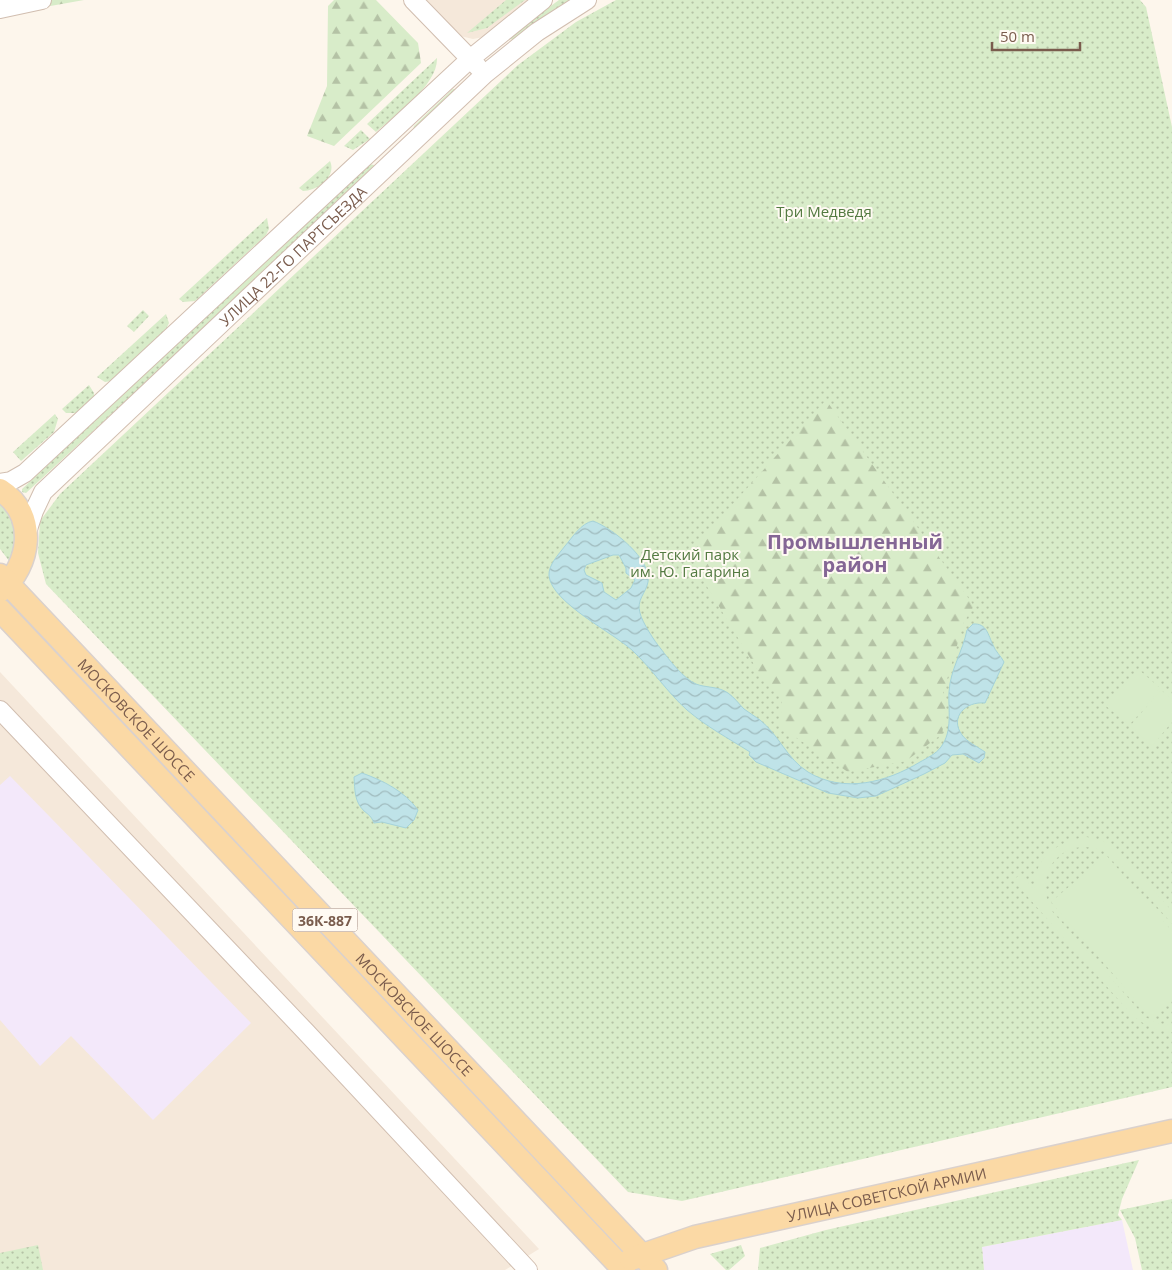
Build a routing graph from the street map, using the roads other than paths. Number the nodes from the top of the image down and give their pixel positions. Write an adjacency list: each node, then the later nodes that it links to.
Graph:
1 (42, 0): 5 (street)
2 (413, 0): 6 (street)
3 (544, 0): 6 (street, УЛИЦА 22-ГО ПАРТСЪЕЗДА)
4 (587, 0): 7 (street, УЛИЦА 22-ГО ПАРТСЪЕЗДА)
5 (0, 9)
6 (470, 59): 7 (street); 8 (street, УЛИЦА 22-ГО ПАРТСЪЕЗДА)
7 (485, 74): 9 (street, УЛИЦА 22-ГО ПАРТСЪЕЗДА)
8 (398, 126): 9 (street); 10 (street, УЛИЦА 22-ГО ПАРТСЪЕЗДА)
9 (413, 144): 11 (street, УЛИЦА 22-ГО ПАРТСЪЕЗДА)
10 (369, 153): 11 (street); 12 (street, УЛИЦА 22-ГО ПАРТСЪЕЗДА)
11 (384, 170): 14 (street, УЛИЦА 22-ГО ПАРТСЪЕЗДА)
12 (0, 482)
13 (0, 490): 14 (main road, МОСКОВСКОЕ ШОССЕ)
14 (26, 535): 15 (main road, МОСКОВСКОЕ ШОССЕ)
15 (1, 590): 18 (main road, МОСКОВСКОЕ ШОССЕ / 36К-887)
16 (0, 710): 19 (street)
17 (1172, 1130): 18 (main road, УЛИЦА СОВЕТСКОЙ АРМИИ)
18 (631, 1266)
19 (528, 1270)

